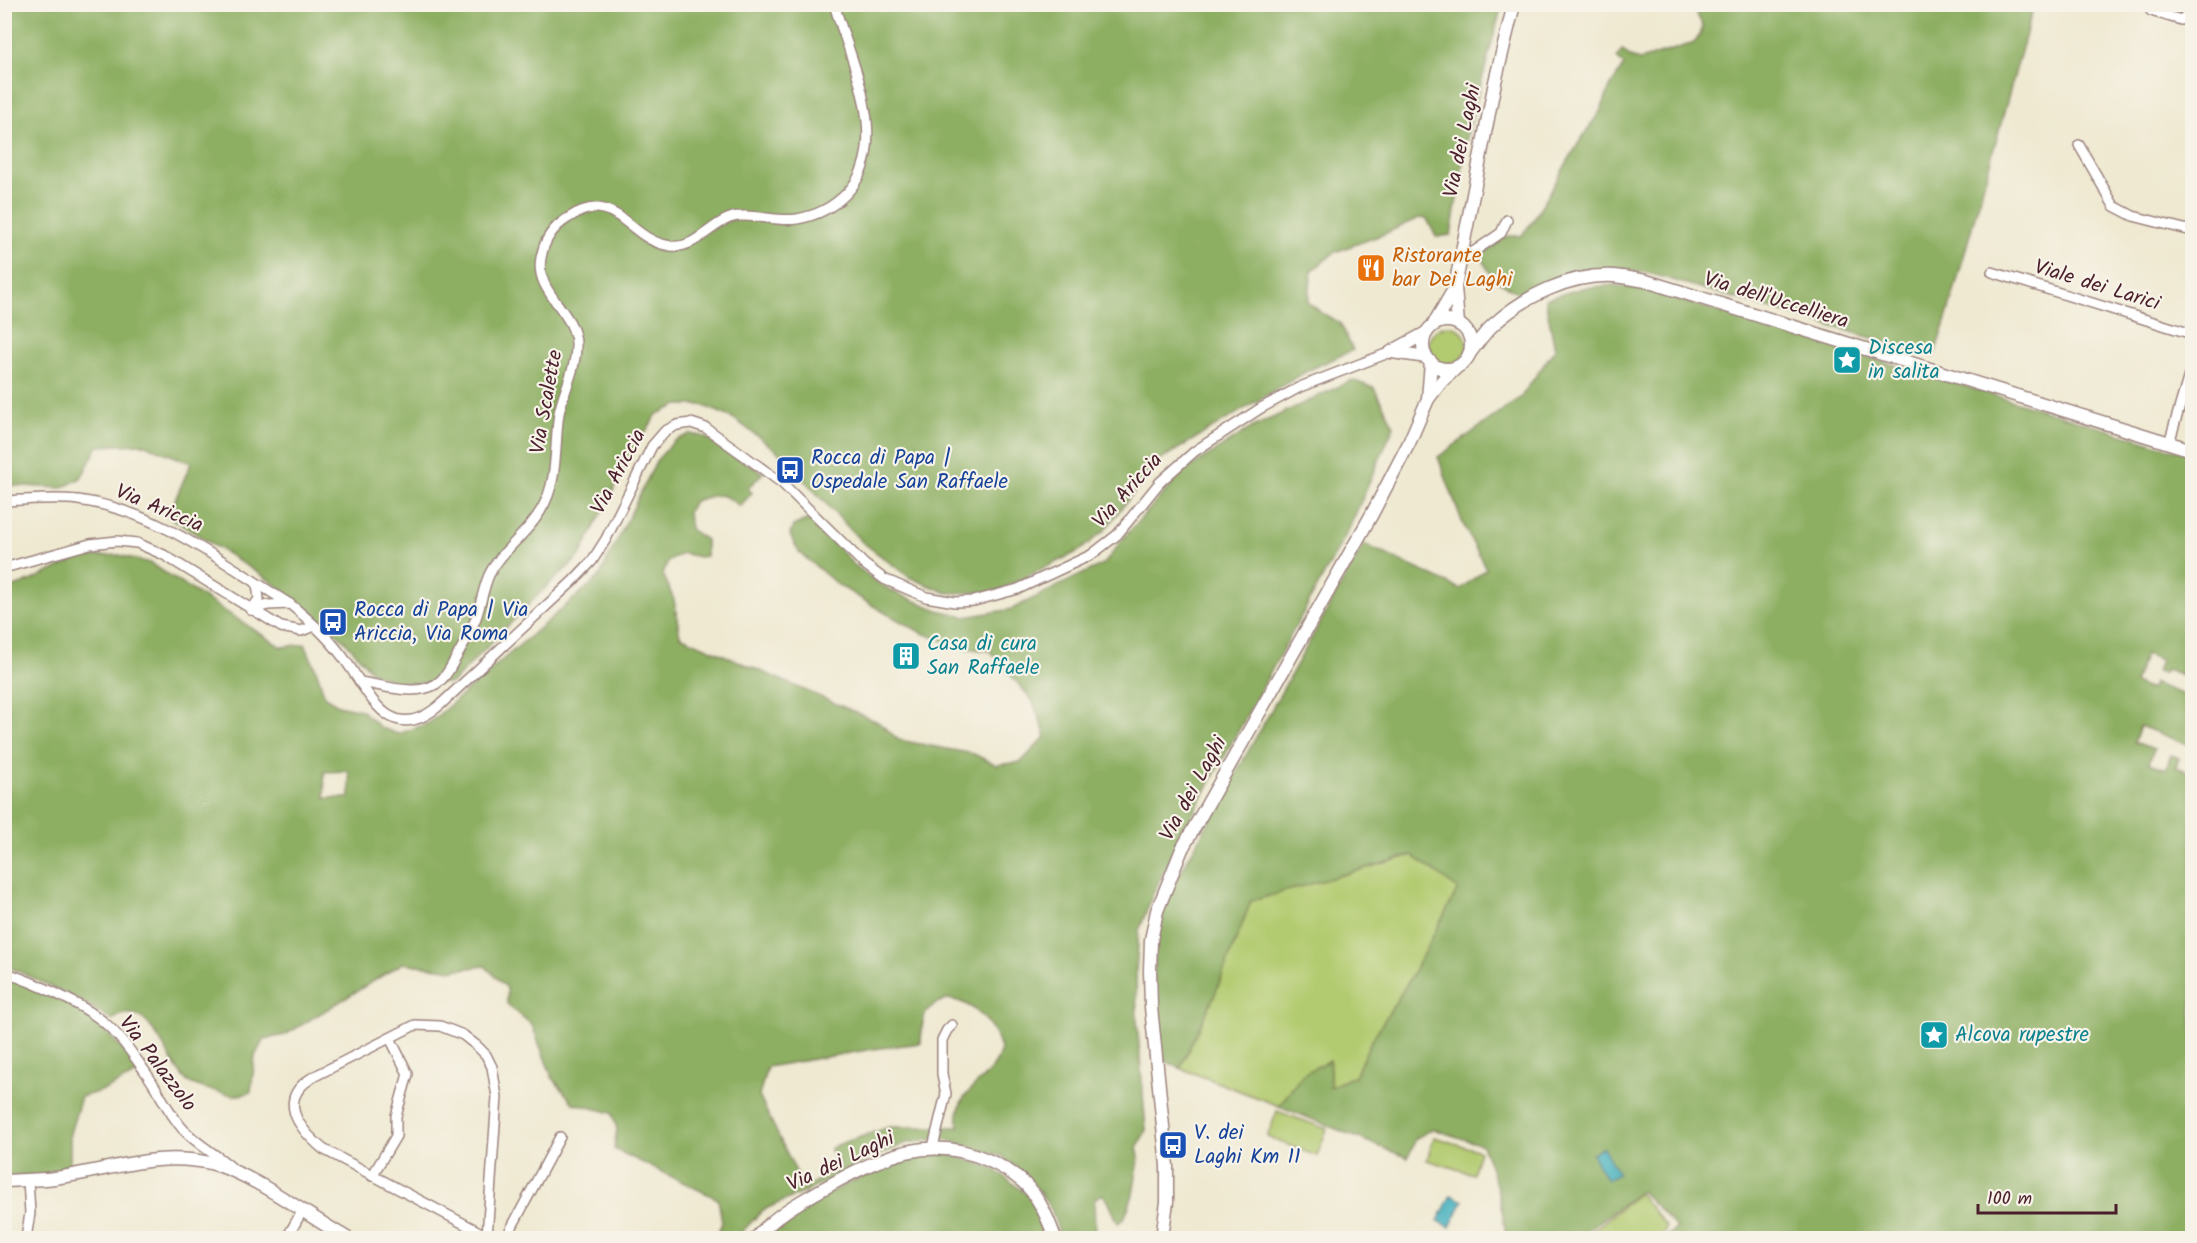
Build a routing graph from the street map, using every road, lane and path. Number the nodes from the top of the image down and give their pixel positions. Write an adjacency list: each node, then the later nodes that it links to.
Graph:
1 (834, 4): 29 (street, Via Scalette)
2 (1514, 4): 8 (main road, Via dei Laghi)
3 (2150, 4): 4 (street)
4 (2193, 10)
5 (2079, 145): 7 (street)
6 (1507, 220): 8 (street)
7 (2193, 231)
8 (1460, 261): 10 (main road, Via dei Laghi)
9 (1992, 272): 14 (street, Viale dei Larici)
10 (1455, 287): 11 (main road, Via dei Laghi); 13 (main road, Via dei Laghi)
11 (1461, 326): 12 (main road); 13 (main road); 16 (main road)
12 (1491, 326): 16 (main road, Via dell'Uccelliera); 21 (main road, Via dell'Uccelliera)
13 (1430, 329): 15 (main road, Via Ariccia); 17 (main road)
14 (2193, 334)
15 (1391, 352): 17 (main road, Via Ariccia); 29 (street, Via Ariccia)
16 (1469, 354): 19 (main road)
17 (1429, 360): 19 (main road); 20 (main road, Via dei Laghi)
18 (2193, 364): 21 (street)
19 (1459, 366): 20 (main road, Via dei Laghi)
20 (1428, 399): 47 (main road, Via dei Laghi)
21 (2169, 443): 22 (main road, Via dell'Uccelliera)
22 (2193, 450)
23 (4, 501): 25 (street, Via Ariccia)
24 (4, 568): 27 (street)
25 (257, 584): 26 (street, Via Ariccia); 27 (street)
26 (290, 604): 27 (street); 28 (street, Via Ariccia)
27 (251, 610): 28 (street)
28 (315, 626): 29 (street, Via Ariccia)
29 (360, 682)
30 (4, 972): 35 (street, Via Palazzolo)
31 (952, 1025): 34 (street)
32 (390, 1038): 36 (street); 36 (street); 40 (street)
33 (560, 1137): 44 (street)
34 (933, 1147): 45 (main road, Via dei Laghi); 46 (main road, Via dei Laghi)
35 (240, 1176): 37 (main road); 39 (main road)
36 (372, 1176): 40 (street)
37 (27, 1180): 38 (main road); 41 (street)
38 (4, 1181)
39 (302, 1212): 42 (street); 43 (main road)
40 (489, 1237)
41 (26, 1239)
42 (287, 1239)
43 (347, 1239)
44 (506, 1239)
45 (756, 1239)
46 (1055, 1239)
47 (1162, 1239)

